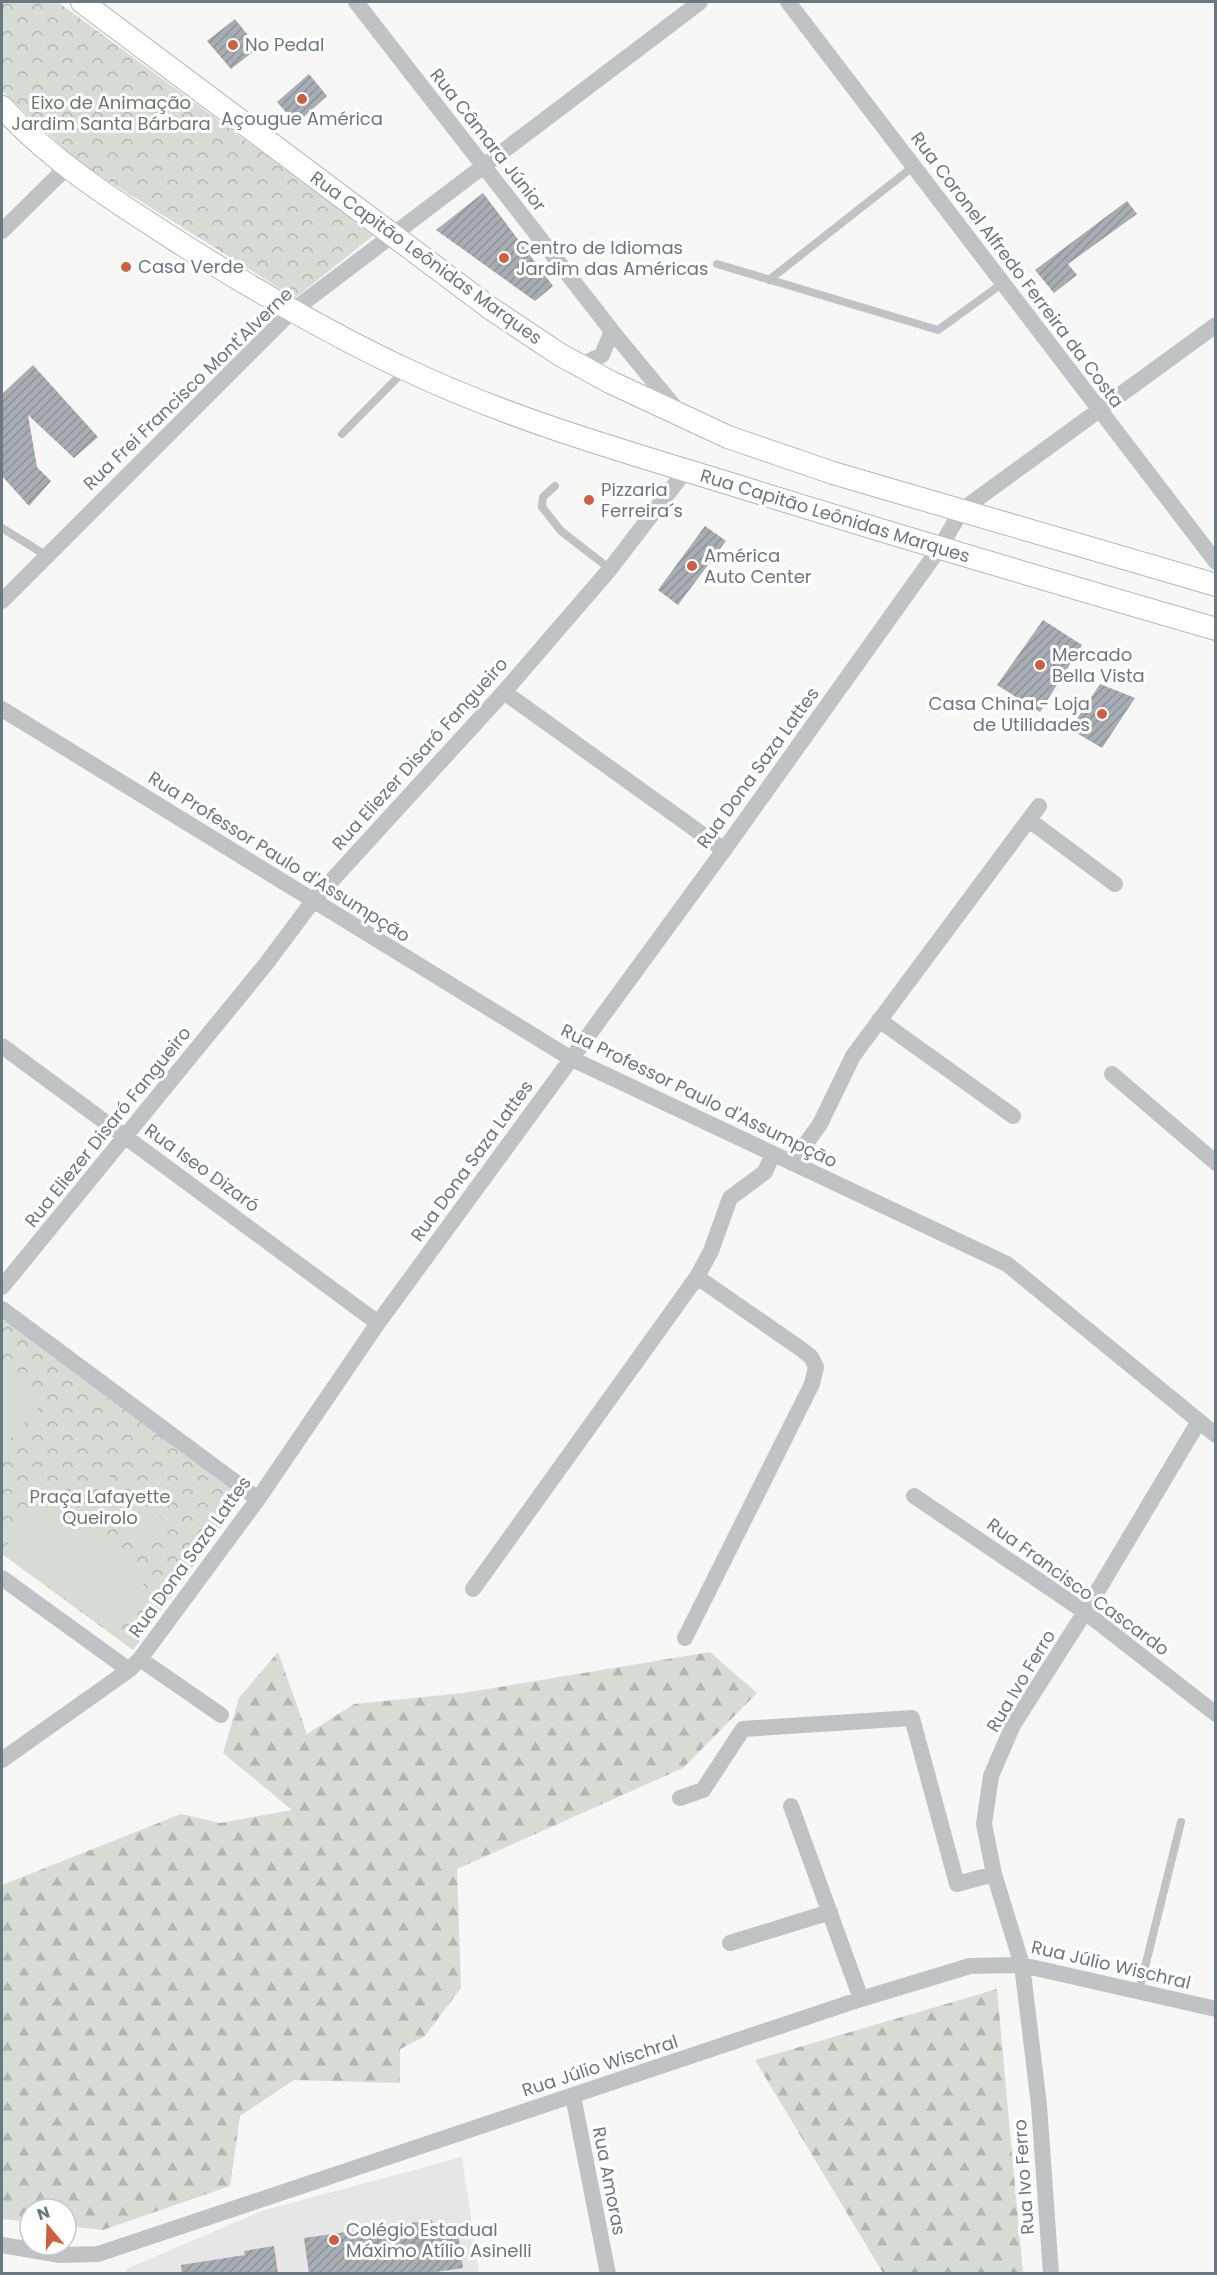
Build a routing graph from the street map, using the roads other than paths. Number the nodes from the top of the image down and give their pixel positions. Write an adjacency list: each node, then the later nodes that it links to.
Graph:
1 (82, 2): 10 (main road, Rua Capitão Leônidas Marques)
2 (356, 2): 6 (street, Rua Câmara Júnior)
3 (700, 2): 6 (street, Rua Frei Francisco Mont'Alverne)
4 (788, 2): 7 (street, Rua Coronel Alfredo Ferreira da Costa)
5 (2, 108): 8 (main road, Rua Capitão Leônidas Marques)
6 (484, 166): 10 (street, Rua Frei Francisco Mont'Alverne); 16 (street, Rua Câmara Júnior)
7 (914, 166): 12 (lane); 13 (street, Rua Coronel Alfredo Ferreira da Costa)
8 (66, 167): 9 (street); 14 (main road, Rua Capitão Leônidas Marques)
9 (2, 231)
10 (392, 236): 14 (street, Rua Frei Francisco Mont'Alverne); 17 (main road, Rua Capitão Leônidas Marques)
11 (717, 264): 12 (lane)
12 (769, 280): 13 (lane)
13 (1003, 283): 19 (street, Rua Coronel Alfredo Ferreira da Costa)
14 (291, 312): 18 (main road, Rua Capitão Leônidas Marques); 27 (street, Rua Frei Francisco Mont'Alverne)
15 (1215, 325): 19 (street)
16 (612, 331): 17 (street); 20 (street, Rua Câmara Júnior)
17 (580, 366): 20 (main road, Rua Capitão Leônidas Marques)
18 (405, 370): 21 (lane); 22 (main road, Rua Capitão Leônidas Marques)
19 (1100, 411): 24 (street); 28 (street, Rua Coronel Alfredo Ferreira da Costa)
20 (684, 419): 24 (main road, Rua Capitão Leônidas Marques)
21 (342, 434)
22 (686, 470): 26 (main road, Rua Capitão Leônidas Marques); 29 (street, Rua Eliezer Disaró Fangueiro)
23 (555, 486): 29 (lane)
24 (962, 510): 26 (street, Rua Dona Saza Lattes); 30 (main road, Rua Capitão Leônidas Marques)
25 (2, 528): 27 (lane)
26 (939, 549): 32 (main road, Rua Capitão Leônidas Marques); 37 (street, Rua Dona Saza Lattes)
27 (47, 556): 31 (street, Rua Frei Francisco Mont'Alverne)
28 (1215, 562)
29 (610, 569): 33 (street, Rua Eliezer Disaró Fangueiro)
30 (1215, 585)
31 (2, 601)
32 (1215, 629)
33 (504, 692): 37 (street); 39 (street, Rua Eliezer Disaró Fangueiro)
34 (2, 709): 39 (street, Rua Professor Paulo d'Assumpção)
35 (1039, 806): 36 (street)
36 (1029, 820): 38 (street); 40 (street)
37 (724, 850): 42 (street, Rua Dona Saza Lattes)
38 (1115, 884)
39 (313, 901): 42 (street, Rua Professor Paulo d'Assumpção); 45 (street, Rua Eliezer Disaró Fangueiro)
40 (879, 1020): 44 (street); 47 (street)
41 (2, 1046): 45 (street, Rua Iseo Dizaró)
42 (570, 1058): 46 (street, Rua Professor Paulo d'Assumpção); 52 (street, Rua Dona Saza Lattes)
43 (1112, 1074): 48 (street)
44 (1013, 1116)
45 (124, 1136): 50 (street, Rua Eliezer Disaró Fangueiro); 52 (street, Rua Iseo Dizaró)
46 (773, 1154): 47 (street, Rua Professor Paulo d'Assumpção); 49 (street)
47 (792, 1162): 53 (street, Rua Professor Paulo d'Assumpção)
48 (1215, 1163)
49 (697, 1277): 58 (street); 60 (street)
50 (2, 1287)
51 (2, 1309): 56 (street)
52 (378, 1323): 56 (street, Rua Dona Saza Lattes)
53 (1199, 1422): 54 (street, Rua Professor Paulo d'Assumpção); 59 (street, Rua Ivo Ferro)
54 (1215, 1435)
55 (914, 1496): 59 (street, Rua Francisco Cascardo)
56 (258, 1499): 61 (street, Rua Dona Saza Lattes)
57 (2, 1578): 61 (street)
58 (473, 1589)
59 (1085, 1612): 62 (street, Rua Francisco Cascardo); 68 (street, Rua Ivo Ferro)
60 (685, 1638)
61 (134, 1665): 63 (street); 64 (street, Rua Dona Saza Lattes)
62 (1215, 1714)
63 (220, 1715)
64 (2, 1760)
65 (680, 1798): 68 (street)
66 (791, 1806): 69 (street)
67 (1180, 1821): 72 (lane)
68 (994, 1874): 71 (street, Rua Ivo Ferro)
69 (830, 1912): 70 (street); 73 (street)
70 (730, 1942)
71 (1022, 1965): 72 (street, Rua Júlio Wischral); 73 (street, Rua Júlio Wischral); 78 (street, Rua Ivo Ferro)
72 (1139, 1991): 74 (street, Rua Júlio Wischral)
73 (861, 1999): 75 (street, Rua Júlio Wischral)
74 (1215, 2009)
75 (573, 2096): 76 (street, Rua Júlio Wischral); 77 (street, Rua Amoras)
76 (2, 2245)
77 (608, 2274)
78 (1051, 2274)

